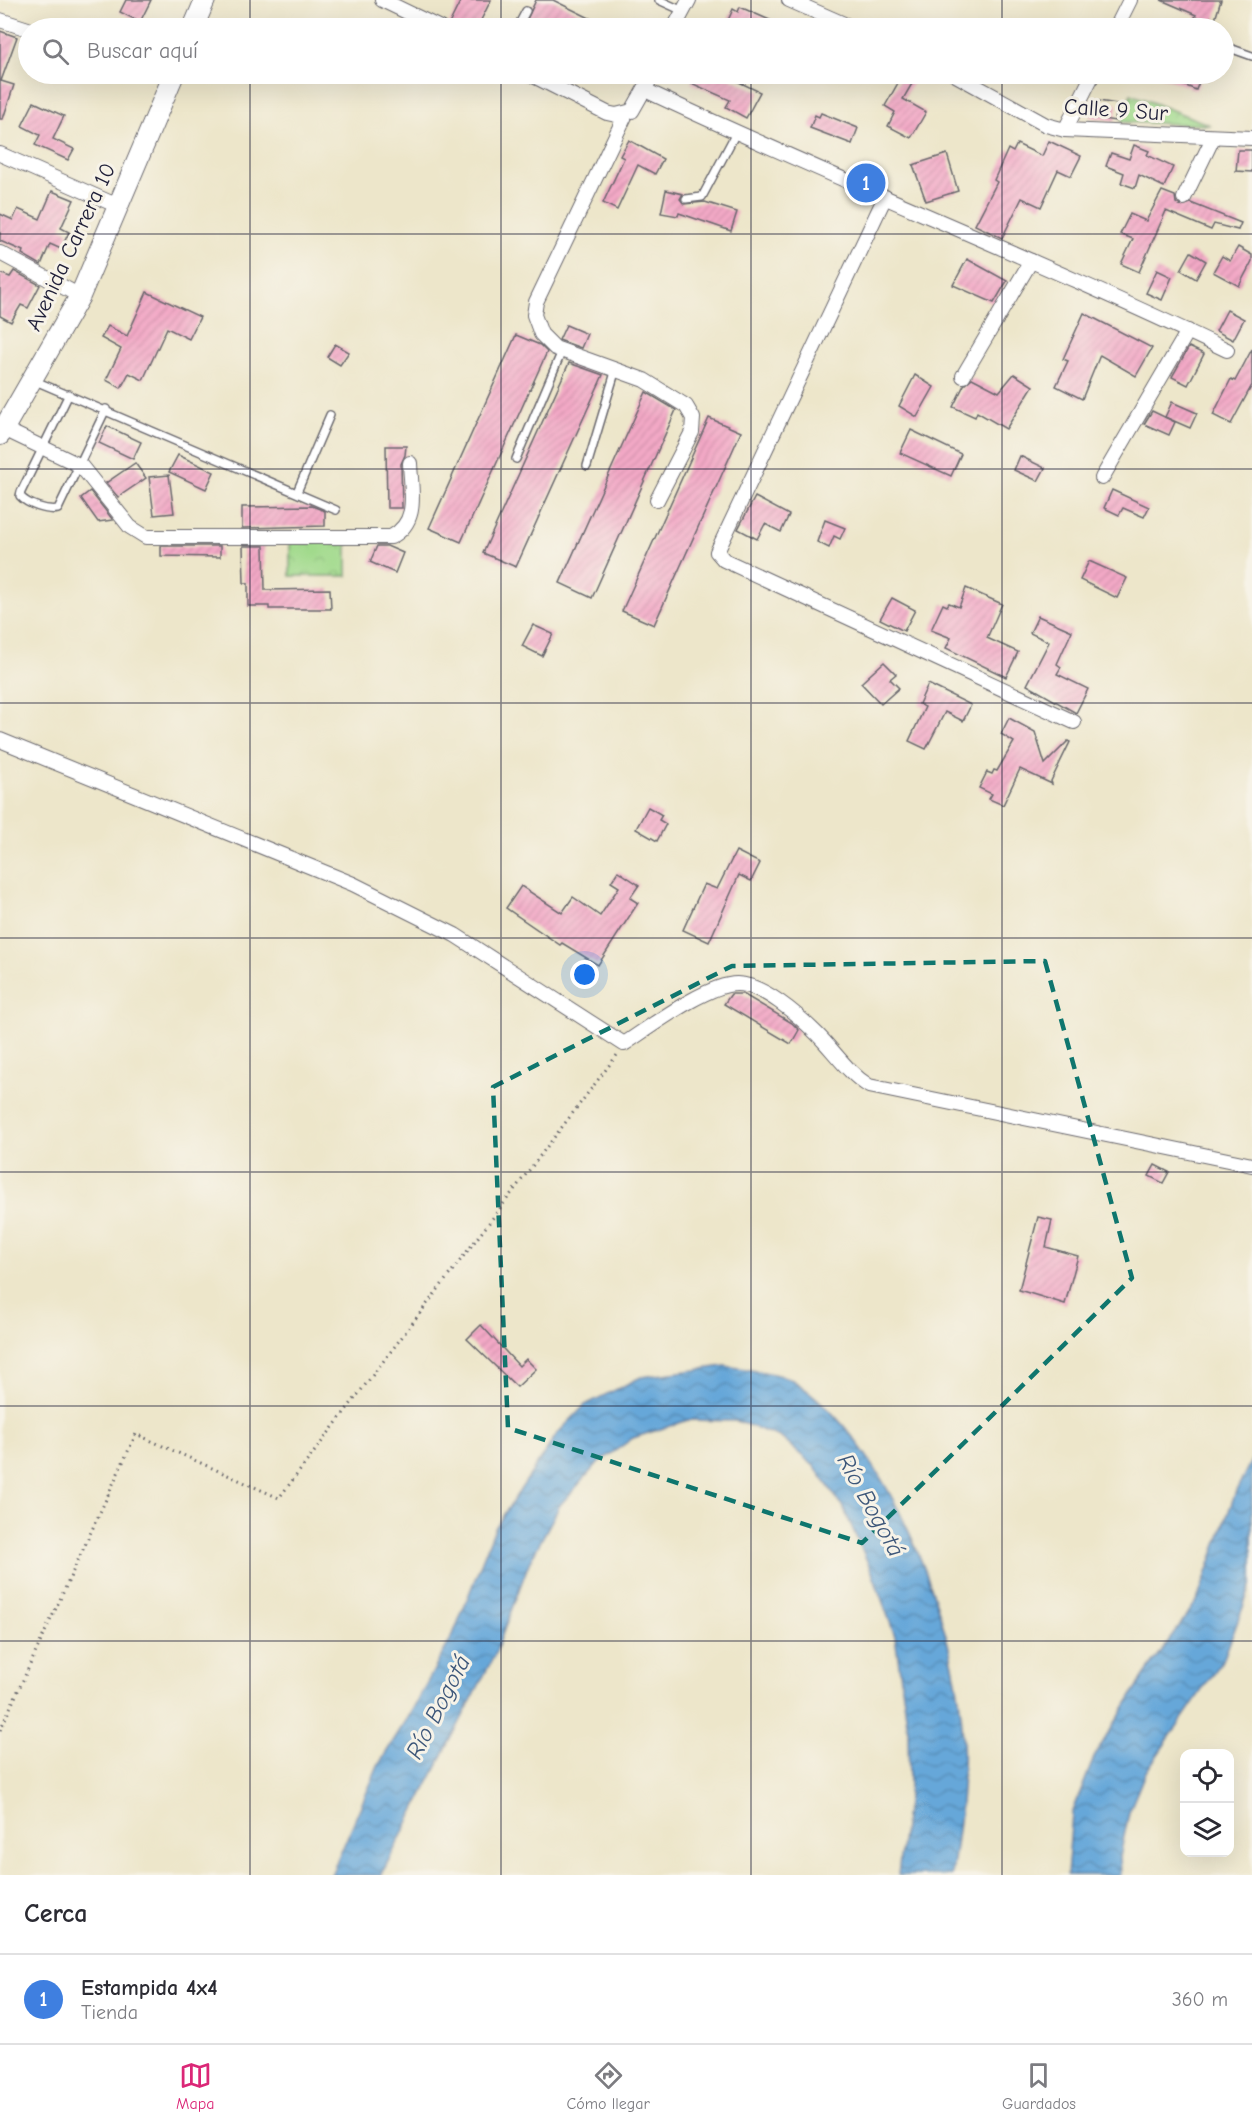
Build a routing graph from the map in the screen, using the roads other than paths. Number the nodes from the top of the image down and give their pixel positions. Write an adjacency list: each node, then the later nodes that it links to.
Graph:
1 (205, 0): 8 (street)
2 (382, 0): 9 (street)
3 (659, 0): 6 (lane)
4 (789, 0): 11 (street)
5 (1130, 0): 12 (street)
6 (686, 5)
7 (526, 10): 10 (lane)
8 (197, 18)
9 (419, 18)
10 (522, 18)
11 (830, 18)
12 (1121, 18)
13 (0, 20): 14 (street)
14 (18, 26)
15 (1234, 50): 16 (lane)
16 (1252, 56)
17 (165, 84): 32 (street, Avenida Carrera 10)
18 (550, 84): 23 (street)
19 (648, 84): 22 (street)
20 (972, 84): 24 (street, Calle 9 Sur)
21 (1089, 84): 24 (street)
22 (645, 90): 23 (street); 25 (street)
23 (626, 114): 38 (street)
24 (1065, 130): 26 (street, Calle 9 Sur)
25 (736, 133): 29 (street); 31 (lane)
26 (1213, 138): 27 (street, Calle 9 Sur); 30 (street)
27 (1252, 138)
28 (0, 154): 32 (street)
29 (885, 196): 34 (street); 55 (street)
30 (1184, 198)
31 (686, 199)
32 (118, 206): 35 (street, Avenida Carrera 10)
33 (0, 253): 35 (street)
34 (1031, 261): 36 (street); 40 (street)
35 (80, 296): 41 (street, Avenida Carrera 10)
36 (1188, 331): 37 (street); 51 (street)
37 (1227, 350)
38 (562, 351): 39 (street); 47 (lane)
39 (616, 369): 50 (lane); 53 (street)
40 (963, 376)
41 (32, 380): 42 (lane); 45 (street, Avenida Carrera 10)
42 (69, 394): 43 (lane); 46 (lane)
43 (106, 409): 49 (lane); 52 (lane)
44 (330, 415): 52 (lane)
45 (2, 432): 46 (street)
46 (43, 447): 49 (street); 49 (lane)
47 (516, 459)
48 (410, 462): 49 (street)
49 (81, 466)
50 (587, 466)
51 (1102, 478)
52 (297, 492): 54 (lane)
53 (657, 500)
54 (336, 510)
55 (1074, 722)
56 (0, 740): 57 (street)
57 (1252, 1166)

